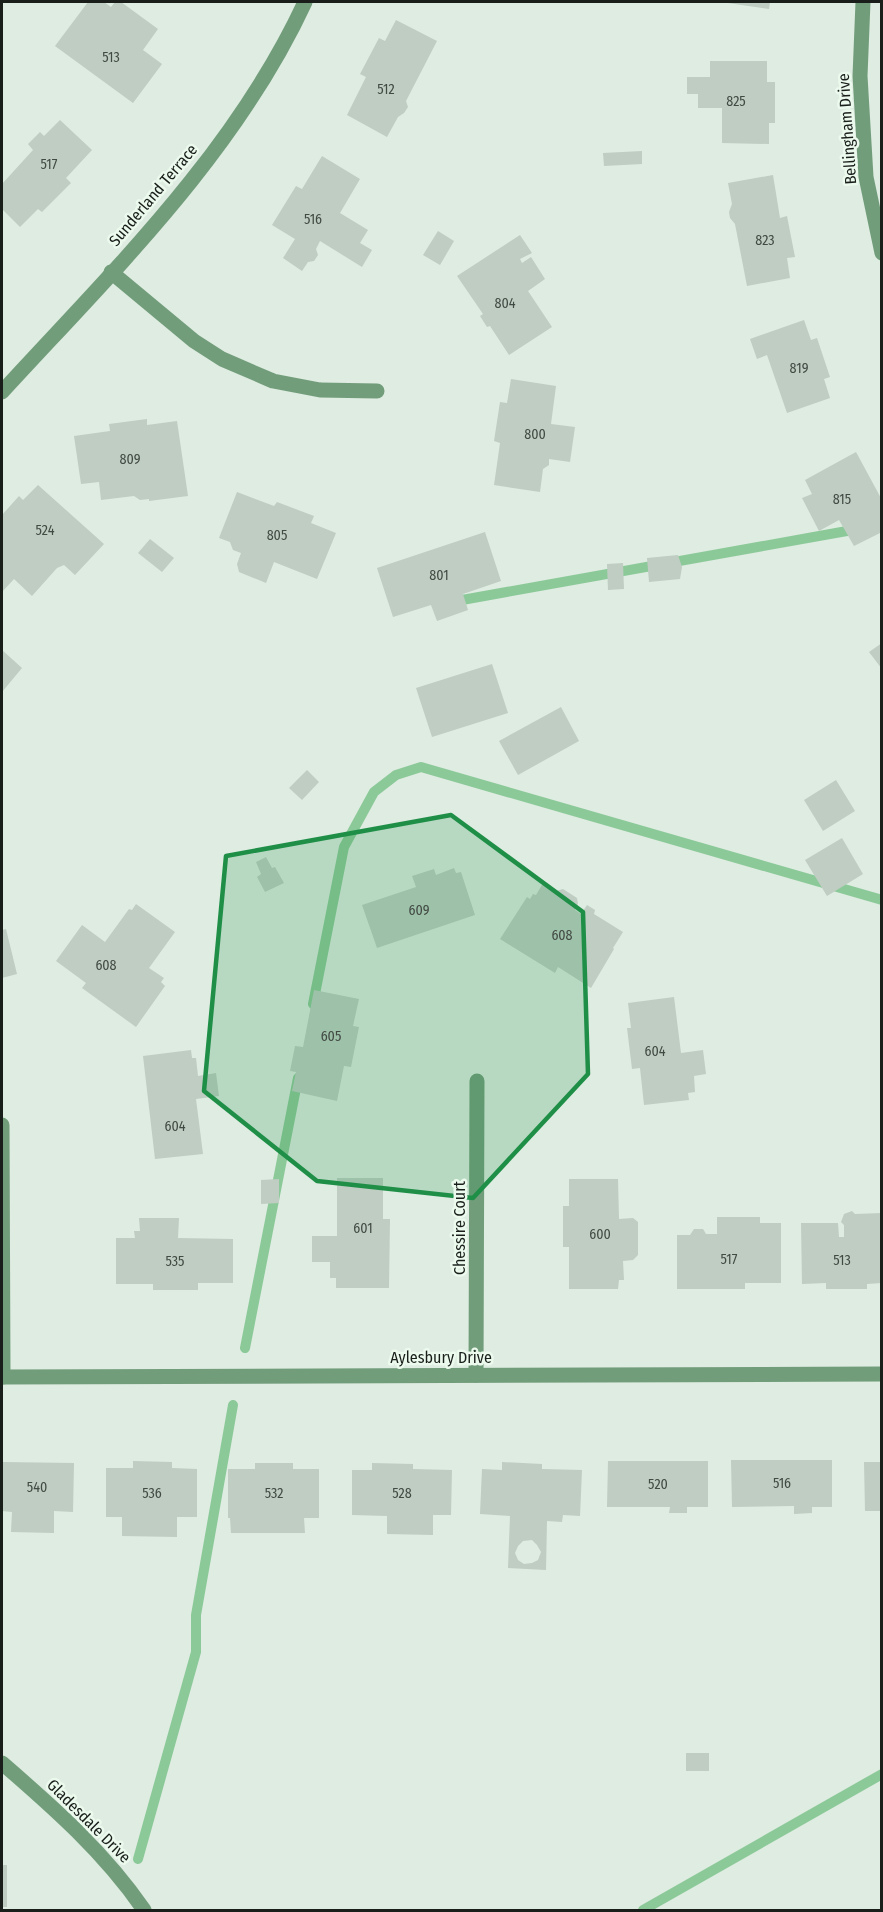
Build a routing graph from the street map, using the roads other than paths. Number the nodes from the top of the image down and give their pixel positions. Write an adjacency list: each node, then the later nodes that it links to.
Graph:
1 (305, 2): 4 (street, Sunderland Terrace)
2 (863, 2): 3 (street, Bellingham Drive)
3 (882, 253)
4 (111, 272): 5 (street); 6 (street, Sunderland Terrace)
5 (377, 391)
6 (2, 392)
7 (477, 1081): 10 (street, Chessire Court)
8 (2, 1125): 11 (street)
9 (882, 1374): 10 (street, Aylesbury Drive)
10 (476, 1375): 11 (street, Aylesbury Drive)
11 (2, 1377)
12 (2, 1764): 13 (street, Gladesdale Drive)
13 (144, 1911)

